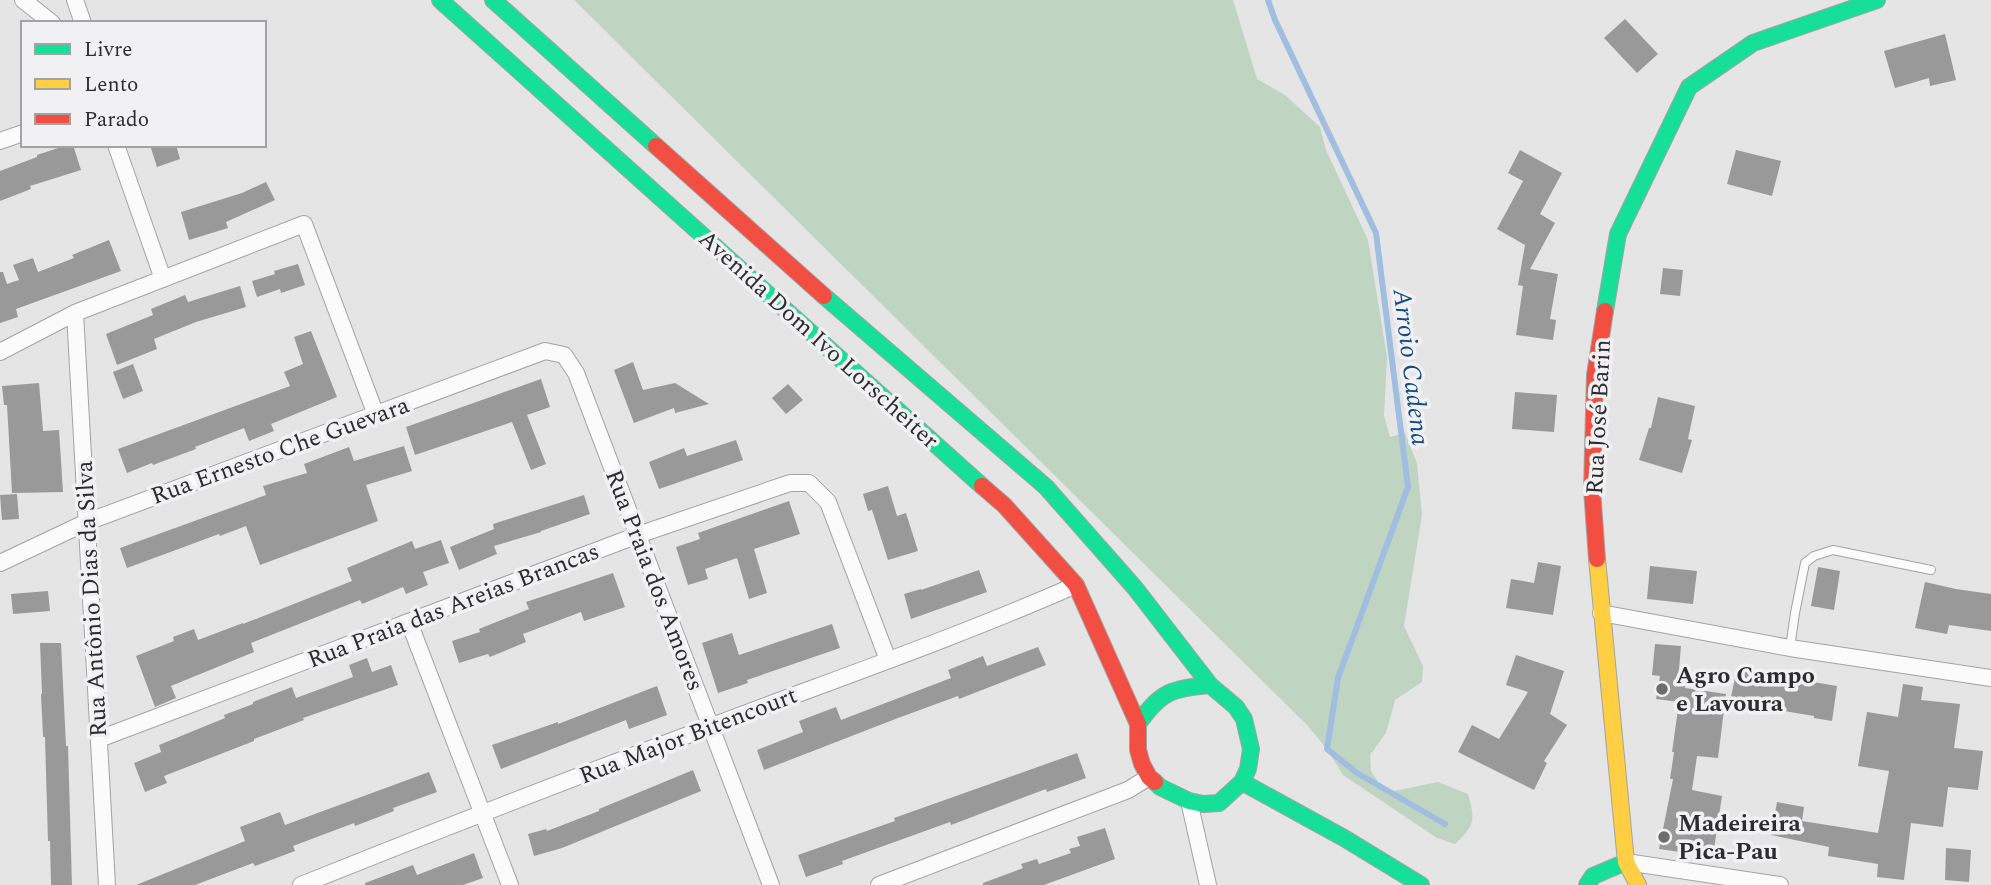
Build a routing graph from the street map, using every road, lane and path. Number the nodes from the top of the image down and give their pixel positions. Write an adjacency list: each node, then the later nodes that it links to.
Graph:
1 (23, 0): 6 (street)
2 (75, 0): 7 (street)
3 (440, 0): 20 (main road, Avenida Dom Ivo Lorscheiter)
4 (492, 0): 26 (main road, Avenida Dom Ivo Lorscheiter)
5 (1877, 0): 21 (main road, Rua José Barin)
6 (49, 21)
7 (82, 21)
8 (21, 134): 9 (street)
9 (0, 141)
10 (117, 147): 11 (street)
11 (163, 279): 12 (street); 15 (street)
12 (75, 313): 13 (street); 16 (street, Rua Antônio Dias da Silva)
13 (0, 352)
14 (564, 355): 15 (street, Rua Ernesto Che Guevara); 17 (street, Rua Praia dos Amores)
15 (376, 415): 16 (street, Rua Ernesto Che Guevara)
16 (87, 522): 18 (street, Rua Ernesto Che Guevara); 29 (street, Rua Antônio Dias da Silva)
17 (638, 535): 22 (street, Rua Praia das Areias Brancas); 24 (street, Rua Praia das Areias Brancas); 28 (street, Rua Praia dos Amores)
18 (0, 563)
19 (1931, 570): 23 (lane)
20 (1076, 585): 24 (street, Rua Major Bitencourt); 27 (main road, Avenida Dom Ivo Lorscheiter)
21 (1601, 613): 23 (street); 34 (main road, Rua José Barin)
22 (409, 622): 29 (street, Rua Praia das Areias Brancas); 33 (street)
23 (1790, 648): 25 (street)
24 (888, 660): 28 (street, Rua Major Bitencourt)
25 (1991, 678)
26 (1210, 685): 27 (main road); 31 (main road, Avenida Dom Ivo Lorscheiter)
27 (1138, 724): 30 (main road, Avenida Dom Ivo Lorscheiter)
28 (710, 726): 33 (street, Rua Major Bitencourt); 38 (street, Rua Praia dos Amores)
29 (99, 739): 35 (street, Rua Antônio Dias da Silva)
30 (1149, 776): 32 (main road); 39 (street)
31 (1242, 782): 32 (main road); 41 (main road)
32 (1189, 801): 40 (street)
33 (482, 812): 36 (street, Rua Major Bitencourt); 37 (street)
34 (1626, 862): 42 (main road); 43 (main road, Rua José Barin); 44 (street)
35 (107, 885)
36 (301, 885)
37 (510, 885)
38 (771, 885)
39 (879, 885)
40 (1208, 885)
41 (1421, 885)
42 (1587, 885)
43 (1638, 885)
44 (1780, 885)

